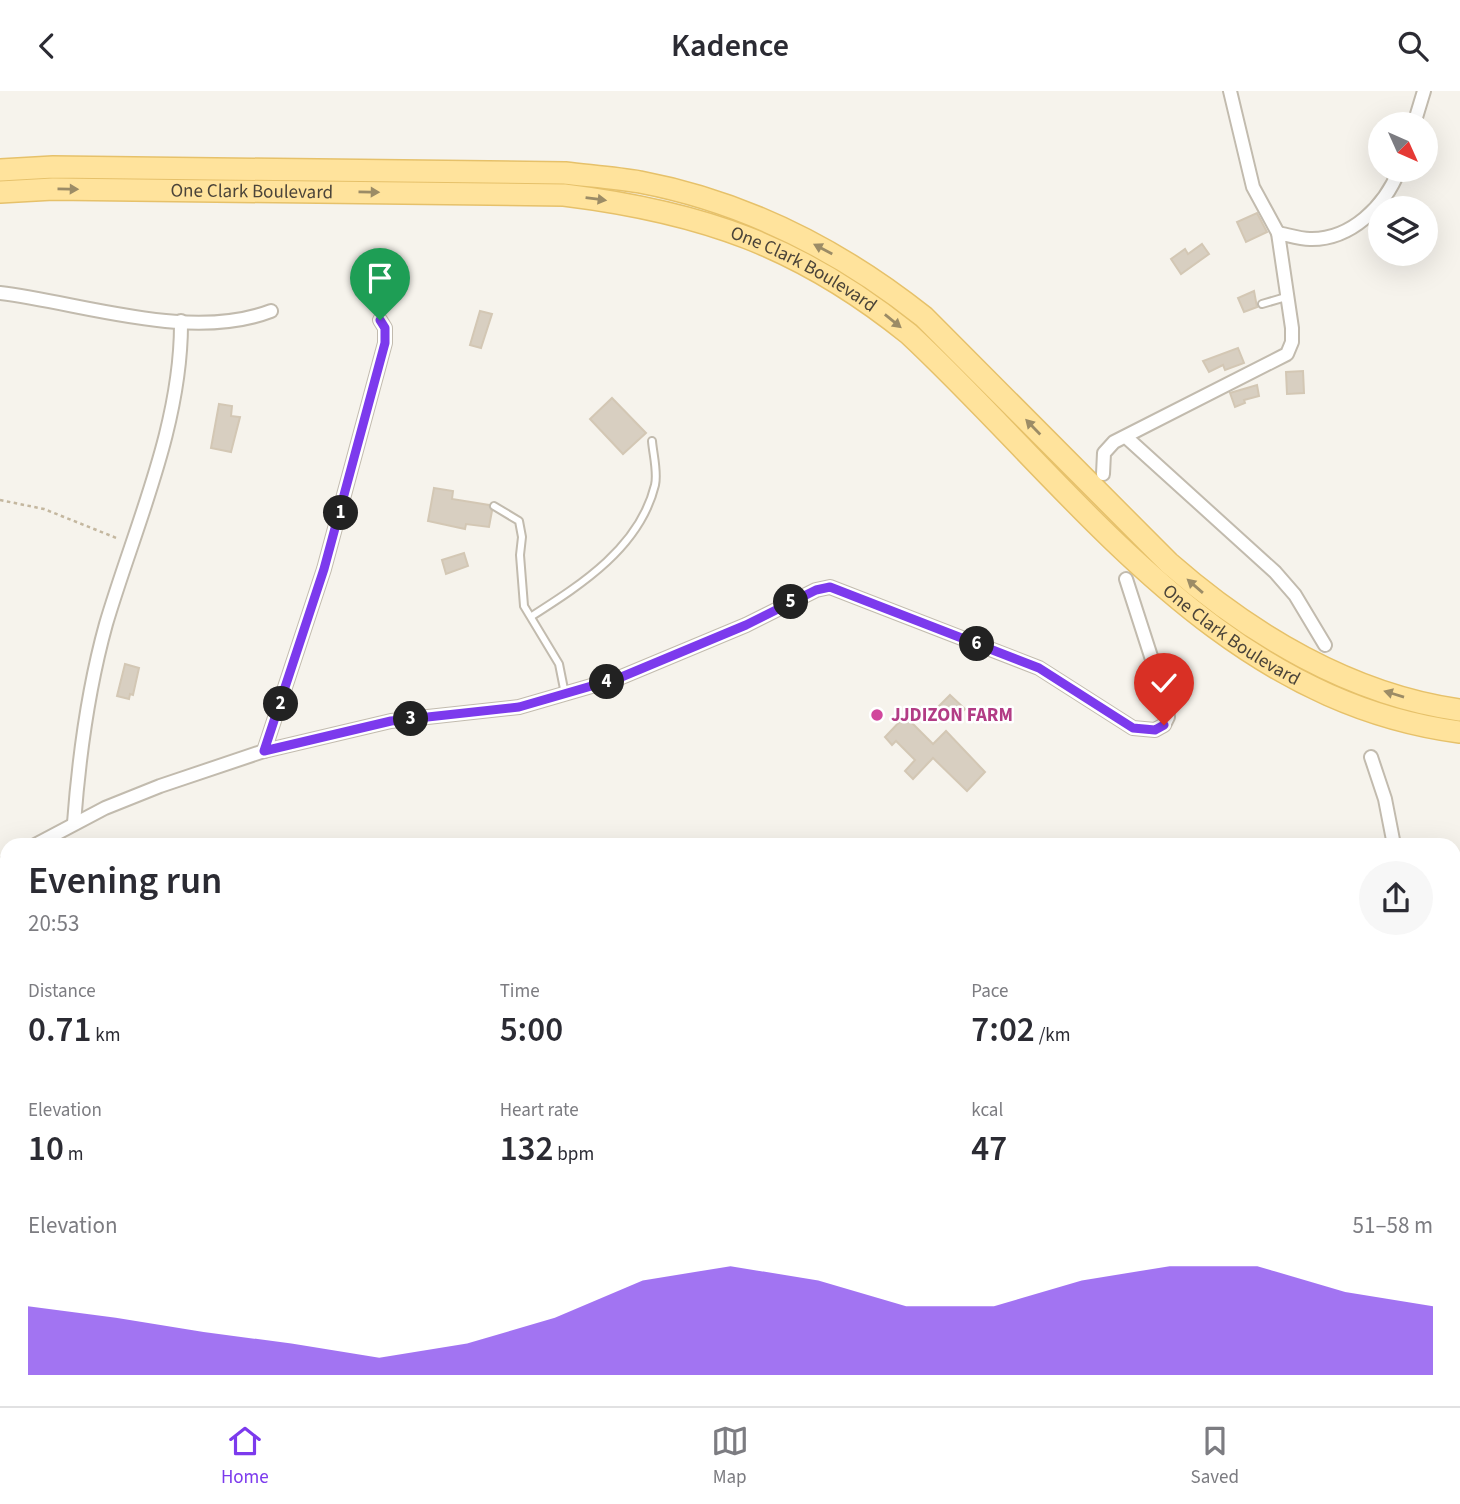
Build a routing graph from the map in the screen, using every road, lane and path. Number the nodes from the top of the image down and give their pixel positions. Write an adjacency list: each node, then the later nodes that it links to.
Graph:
1 (1230, 91): 7 (street)
2 (1424, 91): 3 (street)
3 (1418, 112)
4 (0, 170): 24 (main road, One Clark Boulevard, one-way to 4)
5 (1392, 182): 7 (street)
6 (0, 192): 25 (main road, One Clark Boulevard, one-way to 25)
7 (1278, 233): 9 (street)
8 (0, 293): 13 (street)
9 (1288, 297): 10 (lane); 14 (street)
10 (1262, 304)
11 (271, 311): 13 (street)
12 (380, 320): 26 (street)
13 (181, 321): 19 (street)
14 (1126, 437): 16 (street); 22 (street)
15 (652, 441): 21 (lane)
16 (1103, 474)
17 (0, 500): 19 (path)
18 (494, 506): 21 (lane)
19 (132, 544): 28 (street)
20 (1126, 579): 23 (street)
21 (532, 616): 23 (lane)
22 (1325, 645)
23 (565, 694): 26 (street)
24 (1460, 710)
25 (1460, 732)
26 (264, 751): 28 (street)
27 (1371, 757): 30 (street)
28 (74, 823): 29 (street)
29 (47, 838)
30 (1393, 838)

